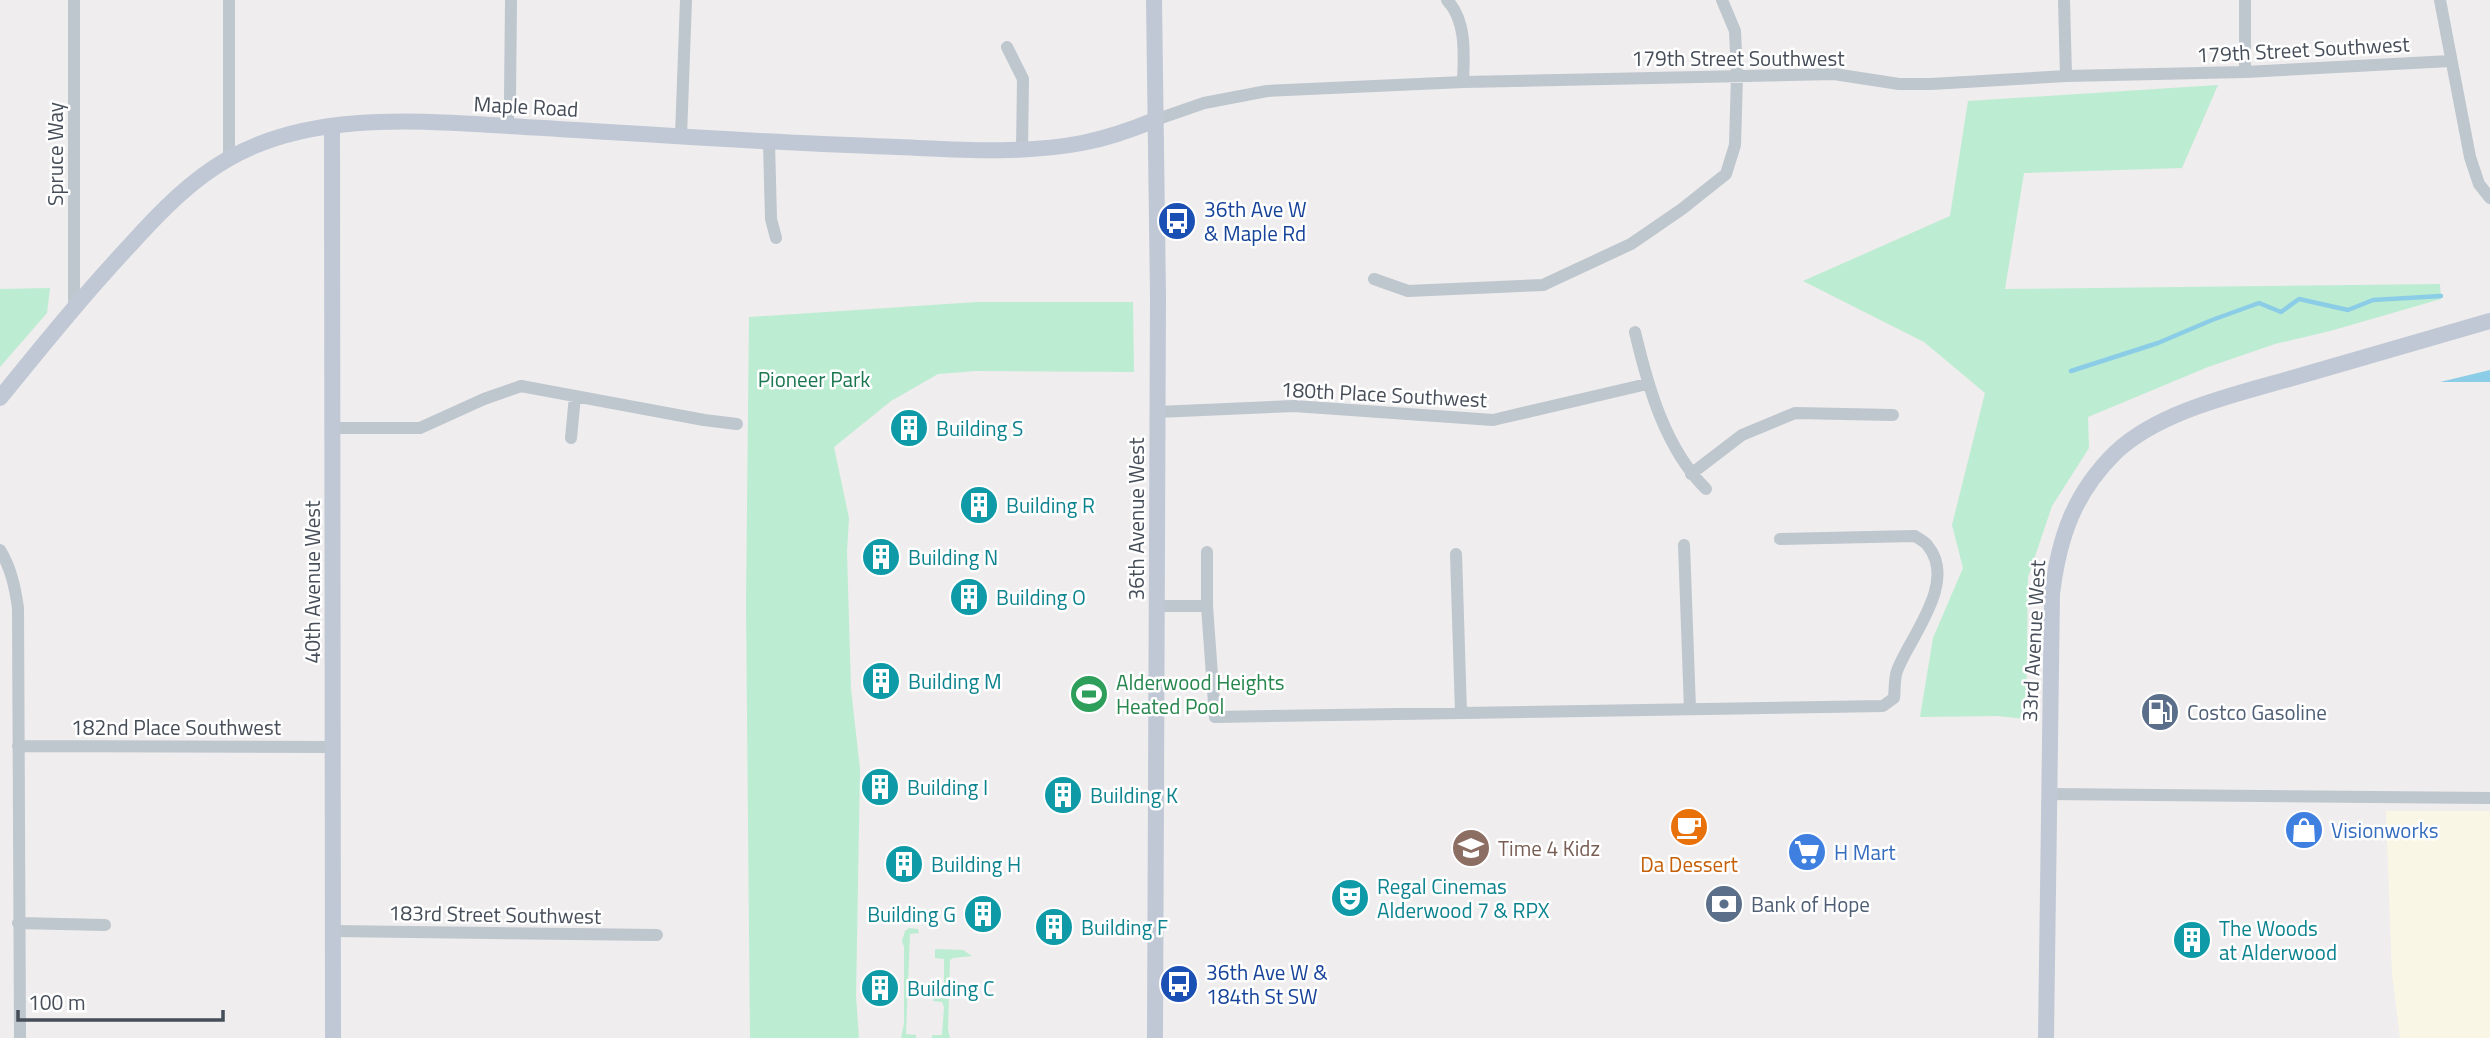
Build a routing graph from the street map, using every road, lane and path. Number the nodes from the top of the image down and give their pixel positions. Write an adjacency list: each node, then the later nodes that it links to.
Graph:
1 (74, 0): 27 (street, Spruce Way)
2 (229, 0): 23 (street)
3 (511, 0): 19 (street)
4 (685, 0): 20 (street)
5 (1154, 0): 17 (street, 36th Avenue West)
6 (1447, 0): 16 (street)
7 (1723, 0): 14 (street)
8 (2064, 0): 15 (street)
9 (2245, 0): 13 (street)
10 (2440, 0): 12 (street)
11 (1007, 47): 22 (street)
12 (2450, 61): 13 (street, 179th Street Southwest); 24 (street)
13 (2245, 72): 15 (street, 179th Street Southwest)
14 (1737, 76): 15 (street, 179th Street Southwest); 16 (street, 179th Street Southwest); 26 (street)
15 (2066, 76)
16 (1463, 82): 17 (street, 179th Street Southwest)
17 (1155, 120): 22 (street, Maple Road); 33 (street, 36th Avenue West)
18 (332, 126): 19 (street, Maple Road); 23 (street, Maple Road); 36 (street, 40th Avenue West)
19 (507, 126): 20 (street, Maple Road)
20 (681, 136): 21 (street, Maple Road)
21 (769, 143): 22 (street, Maple Road); 25 (street)
22 (1022, 150)
23 (229, 158): 27 (street, Maple Road)
24 (2490, 198)
25 (776, 238)
26 (1374, 279)
27 (74, 307): 32 (street, Maple Road)
28 (2490, 321): 51 (street, 33rd Avenue West)
29 (1635, 332): 30 (street)
30 (1647, 384): 33 (street, 180th Place Southwest); 38 (street)
31 (575, 396): 35 (street); 36 (street); 37 (street)
32 (0, 398)
33 (1157, 412): 45 (street, 36th Avenue West)
34 (1894, 415): 38 (street)
35 (737, 424)
36 (332, 428): 50 (street, 40th Avenue West)
37 (571, 438)
38 (1691, 474): 39 (street)
39 (1706, 489)
40 (1780, 539): 47 (street)
41 (1684, 545): 47 (street)
42 (0, 550): 49 (street)
43 (1207, 552): 46 (street)
44 (1456, 554): 48 (street)
45 (1158, 606): 46 (street); 59 (street, 36th Avenue West)
46 (1207, 606): 48 (street)
47 (1690, 709): 48 (street)
48 (1461, 713)
49 (18, 746): 50 (street, 182nd Place Southwest); 53 (street)
50 (333, 747): 55 (street, 40th Avenue West)
51 (2049, 794): 52 (street); 60 (street, 33rd Avenue West)
52 (2490, 798)
53 (18, 923): 54 (street); 57 (street)
54 (106, 925)
55 (333, 931): 56 (street, 183rd Street Southwest); 58 (street, 40th Avenue West)
56 (657, 935)
57 (20, 1038)
58 (333, 1038)
59 (1155, 1038)
60 (2046, 1038)

